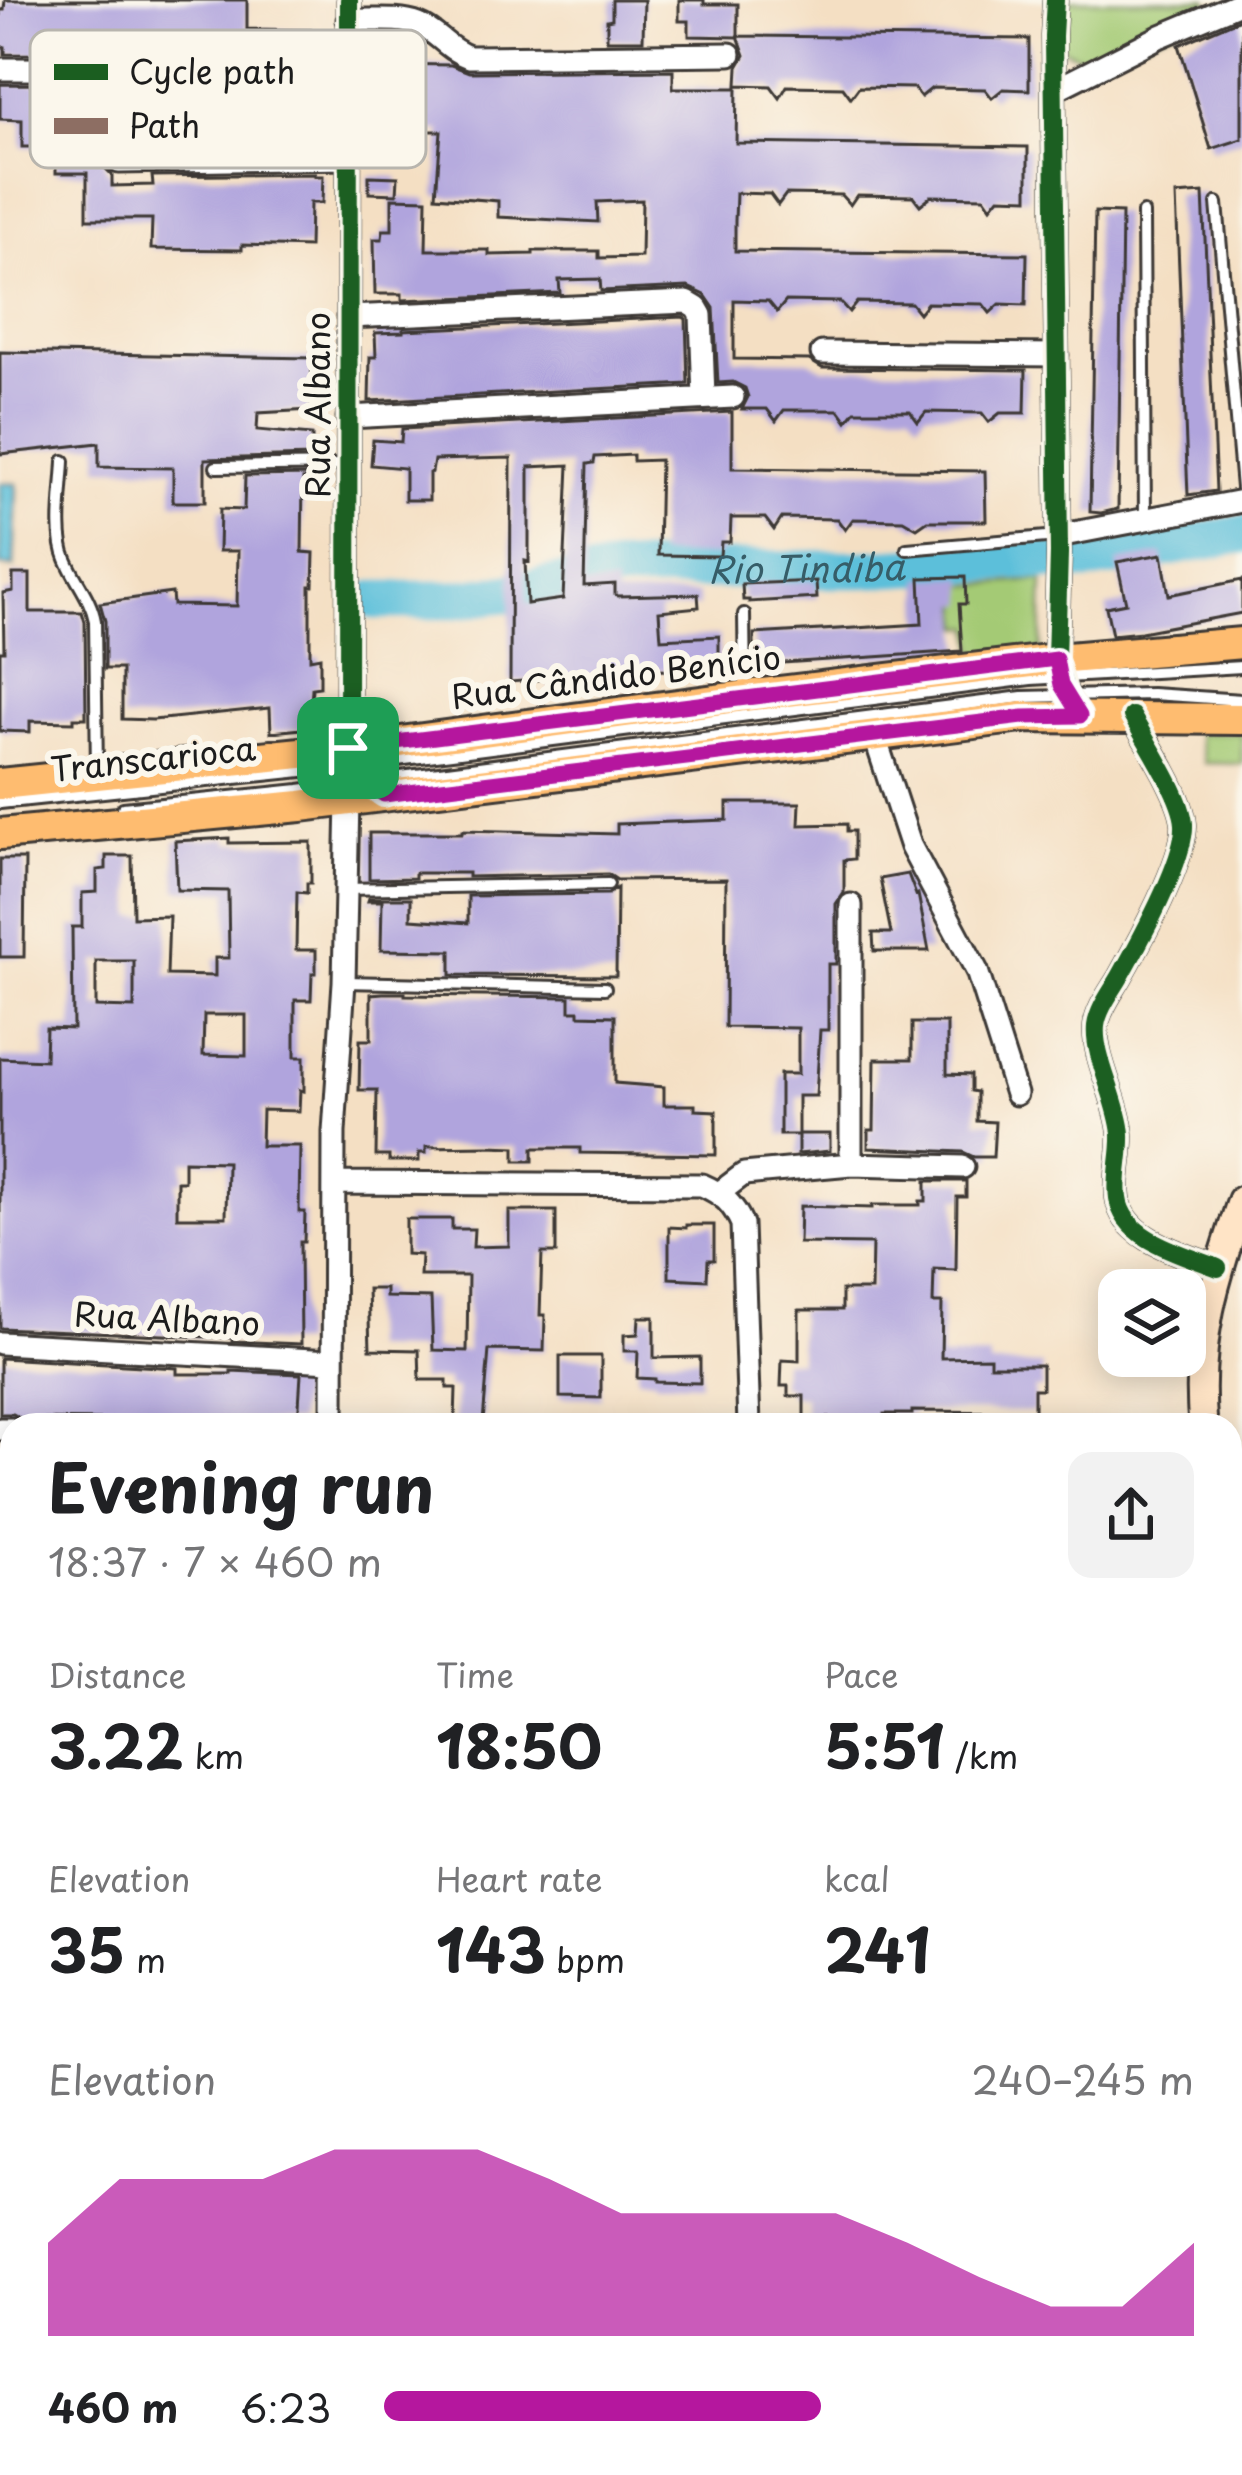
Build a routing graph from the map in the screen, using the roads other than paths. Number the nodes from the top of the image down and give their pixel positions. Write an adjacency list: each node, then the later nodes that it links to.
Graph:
1 (1055, 0): 7 (street)
2 (1242, 2): 7 (street)
3 (348, 10): 4 (street)
4 (730, 54)
5 (0, 69): 6 (street)
6 (30, 69)
7 (1054, 90): 13 (street)
8 (347, 168): 11 (street, Rua Albano)
9 (1217, 202): 20 (lane)
10 (1143, 213): 22 (lane)
11 (348, 316): 15 (street); 16 (street, Rua Albano)
12 (822, 353): 13 (street)
13 (1057, 355): 24 (street)
14 (733, 397): 15 (street)
15 (704, 398): 16 (street)
16 (347, 418): 18 (street, Rua Albano)
17 (64, 461): 34 (lane)
18 (348, 465): 19 (lane); 35 (street, Rua Albano)
19 (216, 467)
20 (1242, 488)
21 (1242, 501): 22 (street)
22 (1145, 519): 24 (street)
23 (907, 549): 24 (lane)
24 (1059, 555): 28 (street)
25 (744, 614): 29 (lane)
26 (1242, 643): 28 (main road, Rua Cândido Benício)
27 (1242, 668): 28 (lane, Transcarioca)
28 (1065, 686): 29 (main road, Rua Cândido Benício); 30 (lane, Transcarioca); 31 (main road, Rua Cândido Benício); 33 (main road, Rua Cândido Benício); 35 (lane, Transcarioca)
29 (745, 696): 35 (main road, Rua Cândido Benício)
30 (1242, 700)
31 (1132, 716): 32 (main road, Rua Cândido Benício); 51 (street)
32 (1242, 718)
33 (874, 734): 35 (main road, Rua Cândido Benício); 45 (street)
34 (97, 774): 35 (main road, Rua Cândido Benício); 36 (main road, Rua Cândido Benício)
35 (360, 777): 37 (lane, Transcarioca); 38 (lane, Transcarioca); 39 (main road, Rua Cândido Benício); 41 (street, Rua Albano)
36 (0, 784)
37 (0, 803)
38 (115, 808)
39 (0, 834)
40 (608, 884): 41 (lane)
41 (345, 889): 43 (street, Rua Albano)
42 (850, 905): 46 (street)
43 (344, 982): 44 (lane); 48 (street, Rua Albano)
44 (605, 988)
45 (1016, 1094)
46 (851, 1164): 47 (street); 49 (street)
47 (963, 1167)
48 (334, 1183): 49 (street); 53 (street, Rua Albano)
49 (719, 1193): 55 (street)
50 (1242, 1200): 51 (street)
51 (1219, 1268): 56 (street)
52 (0, 1343): 53 (street, Rua Albano)
53 (331, 1361): 54 (street, Rua Albano)
54 (333, 1413)
55 (749, 1413)
56 (1202, 1413)

